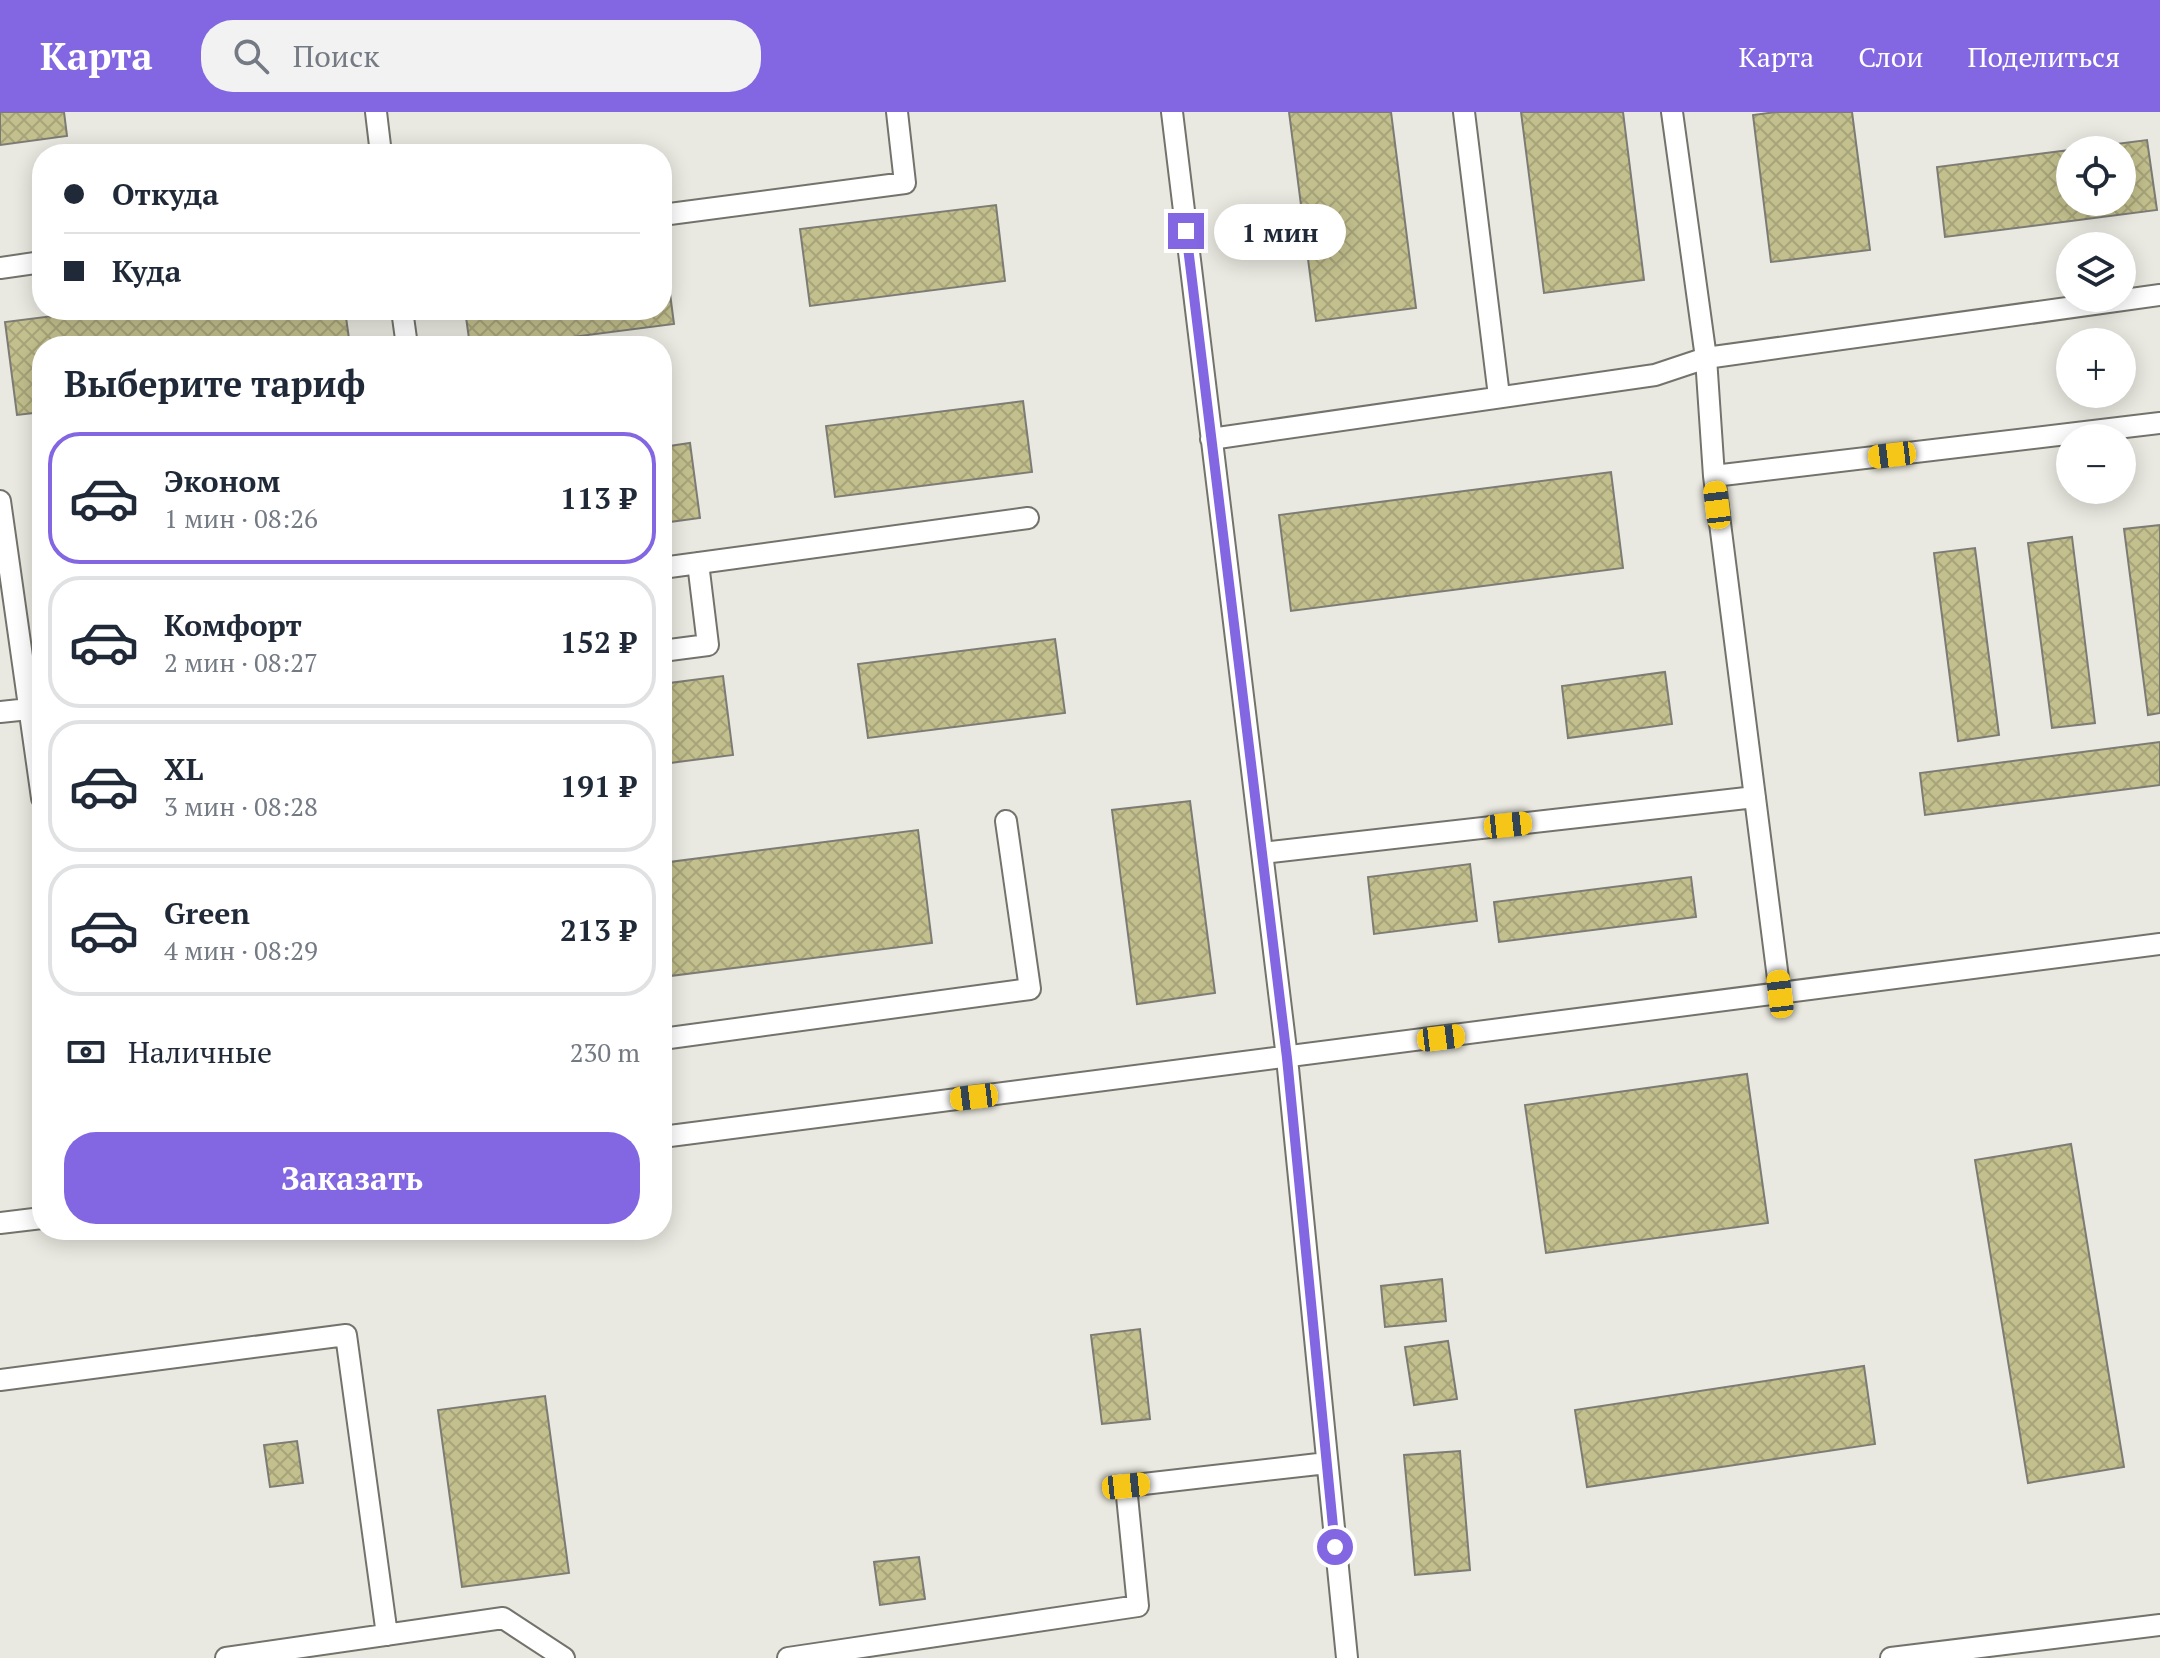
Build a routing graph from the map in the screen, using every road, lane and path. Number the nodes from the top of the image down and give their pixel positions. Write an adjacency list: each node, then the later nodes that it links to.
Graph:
1 (376, 112): 6 (lane)
2 (897, 112): 7 (lane)
3 (1172, 112): 14 (lane)
4 (1464, 112): 12 (lane)
5 (1672, 112): 11 (lane)
6 (380, 144)
7 (672, 214)
8 (32, 263): 9 (lane)
9 (0, 268)
10 (2160, 295): 11 (lane)
11 (1706, 358): 12 (lane); 15 (lane)
12 (1499, 396): 14 (lane)
13 (2160, 423): 15 (lane)
14 (1211, 439): 26 (lane)
15 (1714, 476): 24 (lane)
16 (0, 501): 21 (lane)
17 (1028, 518): 18 (lane)
18 (698, 563): 19 (lane); 20 (lane)
19 (672, 567)
20 (672, 650)
21 (29, 709): 22 (lane); 23 (lane)
22 (0, 712)
23 (32, 717)
24 (1755, 797): 26 (lane); 28 (lane)
25 (1006, 821): 29 (lane)
26 (1262, 853): 30 (lane)
27 (2160, 944): 28 (lane)
28 (1780, 994): 30 (lane)
29 (672, 1038)
30 (1287, 1058): 31 (lane); 35 (lane)
31 (672, 1136)
32 (32, 1219): 33 (lane)
33 (0, 1223)
34 (0, 1380): 37 (lane)
35 (1327, 1463): 40 (lane); 41 (lane)
36 (2160, 1625): 42 (lane)
37 (387, 1635): 38 (lane); 39 (lane)
38 (226, 1658)
39 (564, 1658)
40 (788, 1658)
41 (1347, 1658)
42 (1891, 1658)

